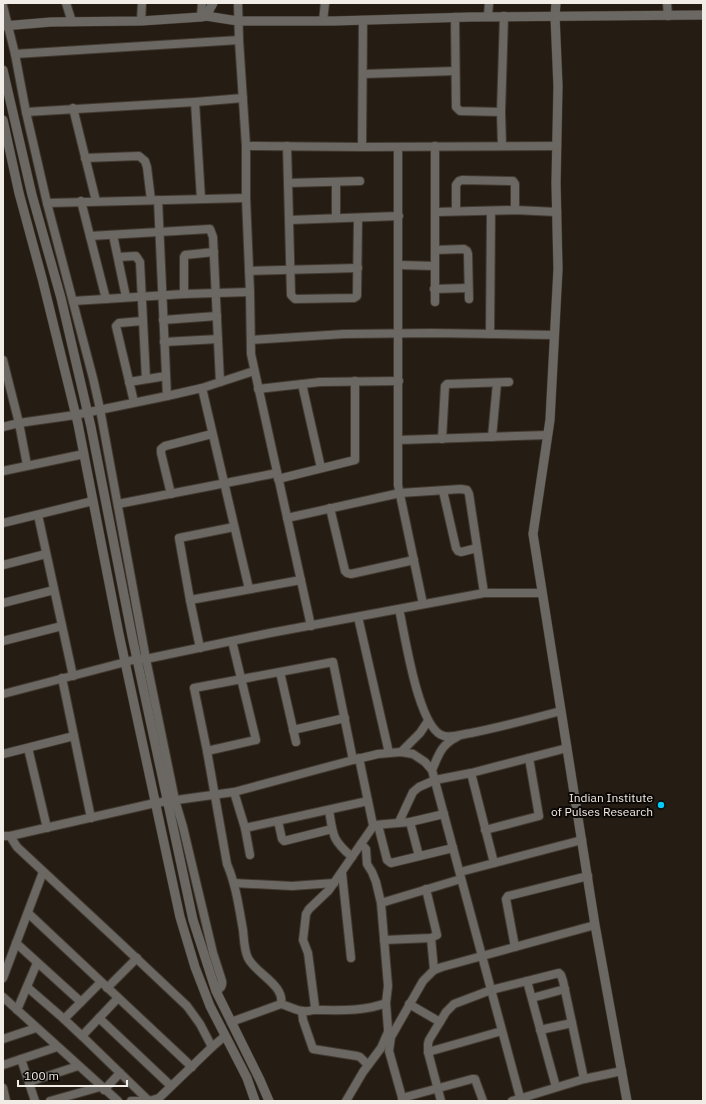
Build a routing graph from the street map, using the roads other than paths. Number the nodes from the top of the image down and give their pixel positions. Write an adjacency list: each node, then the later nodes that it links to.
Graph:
1 (66, 3): 22 (street)
2 (142, 3): 19 (street)
3 (202, 3): 16 (street)
4 (213, 3): 16 (street)
5 (238, 3): 20 (street)
6 (325, 3): 21 (street)
7 (488, 3): 11 (street)
8 (556, 3): 13 (street)
9 (667, 3): 14 (street)
10 (3, 6): 23 (street)
11 (488, 16): 12 (street); 17 (street)
12 (504, 16): 13 (street); 33 (street)
13 (555, 16): 14 (street); 39 (street)
14 (668, 16): 15 (street)
15 (703, 16)
16 (203, 17): 19 (street); 20 (street)
17 (455, 17): 18 (street); 27 (street)
18 (363, 20): 21 (street); 28 (street)
19 (141, 21): 22 (street)
20 (238, 21): 21 (street); 24 (street)
21 (323, 21)
22 (72, 22): 23 (street)
23 (6, 26): 25 (street)
24 (239, 40): 25 (street); 29 (street)
25 (15, 54): 32 (street)
26 (3, 70): 110 (street)
27 (455, 71): 28 (street); 33 (street)
28 (363, 74): 40 (street)
29 (243, 98): 30 (street); 35 (street)
30 (195, 102): 31 (street); 47 (street)
31 (73, 108): 32 (street); 42 (street)
32 (26, 112): 51 (street)
33 (501, 112): 38 (street)
34 (3, 120): 111 (street)
35 (246, 146): 36 (street); 46 (street)
36 (288, 146): 40 (street); 45 (street)
37 (435, 146): 38 (street); 41 (street); 55 (street)
38 (502, 146): 39 (street)
39 (557, 146): 56 (street)
40 (362, 147): 41 (street)
41 (398, 147): 57 (street)
42 (85, 158): 48 (street); 49 (street)
43 (360, 181): 44 (street)
44 (336, 182): 45 (street); 58 (street)
45 (288, 183): 60 (street)
46 (246, 198): 47 (street); 71 (street)
47 (201, 199): 48 (street)
48 (155, 200): 49 (street); 61 (street)
49 (96, 201): 50 (street)
50 (80, 202): 51 (street); 63 (street)
51 (47, 203): 82 (street)
52 (515, 210): 53 (street); 54 (street); 56 (street)
53 (456, 211): 54 (street); 55 (street)
54 (491, 211): 88 (street)
55 (435, 212): 64 (street)
56 (557, 212): 89 (street)
57 (399, 216): 59 (street); 67 (street)
58 (336, 218): 59 (street); 60 (street)
59 (358, 218): 69 (street)
60 (289, 220): 70 (street)
61 (160, 232): 62 (street); 65 (street); 77 (street)
62 (113, 235): 63 (street); 66 (street)
63 (90, 236): 80 (street)
64 (435, 250): 68 (street); 72 (street)
65 (214, 252): 75 (street); 76 (street)
66 (118, 257): 78 (street); 79 (street)
67 (399, 265): 68 (street); 87 (street)
68 (435, 266): 73 (street)
69 (358, 268): 70 (street); 70 (street)
70 (290, 269): 71 (street)
71 (249, 271): 74 (street)
72 (468, 288): 73 (street); 81 (street)
73 (434, 289): 83 (street)
74 (250, 292): 75 (street); 91 (street)
75 (216, 293): 76 (street); 84 (street)
76 (184, 294): 77 (street)
77 (162, 296): 79 (street); 85 (street)
78 (126, 297): 79 (street); 80 (street)
79 (141, 297): 86 (street)
80 (106, 299): 82 (street)
81 (469, 299)
82 (73, 301): 109 (street)
83 (434, 302)
84 (217, 316): 85 (street); 90 (street)
85 (163, 320): 92 (street)
86 (142, 321): 96 (street); 100 (street)
87 (399, 334): 88 (street); 91 (street); 99 (street)
88 (490, 334): 89 (street)
89 (554, 335): 115 (street)
90 (218, 339): 92 (street); 101 (street)
91 (250, 340): 94 (street)
92 (164, 342): 95 (street)
93 (3, 360): 97 (street)
94 (254, 371): 101 (street); 106 (street)
95 (166, 376): 96 (street); 107 (street)
96 (146, 379): 100 (street)
97 (6, 381): 112 (street)
98 (355, 381): 99 (street); 104 (street); 121 (street)
99 (399, 381): 118 (street)
100 (130, 382): 108 (street)
101 (220, 382): 105 (street)
102 (509, 382): 103 (street)
103 (497, 383): 116 (street); 117 (street)
104 (302, 384): 106 (street); 121 (street)
105 (202, 388): 107 (street); 114 (street)
106 (258, 389): 123 (street)
107 (167, 396): 108 (street)
108 (134, 402): 109 (street)
109 (100, 409): 110 (street); 129 (street)
110 (87, 412): 111 (street); 154 (street)
111 (75, 415): 112 (street); 119 (street)
112 (19, 423): 113 (street); 120 (street)
113 (3, 427)
114 (212, 434): 124 (street); 126 (street)
115 (547, 435): 116 (street); 143 (street)
116 (492, 437): 117 (street)
117 (442, 439): 118 (street)
118 (398, 440): 127 (street)
119 (84, 454): 120 (street); 128 (street)
120 (27, 466): 122 (street)
121 (321, 468): 123 (street)
122 (3, 471)
123 (278, 476): 124 (street); 132 (street)
124 (224, 484): 126 (street); 134 (street)
125 (443, 491): 127 (street); 135 (street); 135 (street)
126 (171, 494): 129 (street)
127 (400, 494): 130 (street); 137 (street)
128 (93, 501): 131 (street); 155 (street)
129 (118, 504): 154 (street)
130 (330, 508): 132 (street); 137 (street)
131 (38, 515): 133 (street); 136 (street)
132 (287, 518): 139 (street)
133 (3, 523)
134 (234, 527): 140 (street); 144 (street)
135 (477, 548): 142 (street)
136 (46, 554): 138 (street); 141 (street)
137 (414, 560): 146 (street)
138 (3, 565)
139 (301, 580): 140 (street); 150 (street)
140 (249, 589): 144 (street)
141 (54, 590): 145 (street); 149 (street)
142 (484, 593): 143 (street); 146 (street)
143 (542, 593): 161 (street)
144 (190, 600): 153 (street)
145 (3, 603)
146 (423, 604): 147 (street)
147 (399, 610): 148 (street); 163 (street)
148 (358, 617): 150 (street); 172 (street)
149 (62, 626): 151 (street); 157 (street)
150 (311, 626): 152 (street)
151 (3, 641)
152 (232, 641): 153 (street); 159 (street)
153 (200, 648): 154 (street)
154 (141, 659): 155 (street); 181 (street)
155 (125, 662): 157 (street); 183 (street)
156 (280, 672): 159 (street); 162 (street); 164 (street)
157 (73, 676): 158 (street)
158 (62, 678): 160 (street); 166 (street)
159 (242, 679): 170 (street); 170 (street)
160 (3, 694)
161 (561, 711): 165 (street); 169 (street)
162 (345, 718): 164 (street); 175 (street)
163 (428, 721): 165 (street); 171 (street)
164 (293, 730): 167 (street)
165 (459, 735): 176 (street)
166 (74, 736): 168 (street); 186 (street)
167 (296, 742)
168 (28, 748): 173 (street); 191 (street)
169 (567, 748): 174 (street); 196 (street)
170 (207, 750): 180 (street)
171 (401, 752): 172 (street); 176 (street)
172 (389, 753): 175 (street)
173 (3, 754)
174 (528, 758): 177 (street); 194 (street)
175 (356, 759): 179 (street); 182 (street)
176 (432, 770): 178 (street)
177 (471, 773): 178 (street); 194 (street)
178 (435, 780): 185 (street); 188 (street)
179 (234, 792): 180 (street); 192 (street)
180 (216, 794): 181 (street); 207 (street)
181 (171, 801): 183 (street); 241 (street)
182 (368, 801): 184 (street); 190 (street)
183 (155, 803): 186 (street); 249 (street)
184 (329, 810): 187 (street); 193 (street)
185 (444, 814): 189 (street); 198 (street)
186 (91, 818): 191 (street)
187 (278, 821): 192 (street); 193 (street)
188 (399, 822): 189 (street); 190 (street)
189 (410, 822): 200 (street)
190 (376, 825): 197 (street); 200 (street)
191 (47, 828): 195 (street)
192 (245, 828): 199 (street)
193 (332, 830): 201 (street)
194 (485, 830): 202 (street)
195 (7, 836): 203 (street)
196 (582, 840): 202 (street); 206 (street)
197 (361, 844): 201 (street); 210 (street)
198 (453, 848): 200 (street); 205 (street)
199 (250, 855)
200 (419, 856)
201 (352, 857): 204 (street)
202 (494, 863): 205 (street)
203 (43, 872): 211 (street); 218 (street)
204 (342, 873): 208 (street); 219 (street)
205 (460, 875): 209 (street); 217 (street)
206 (588, 876): 212 (street); 216 (street)
207 (234, 883): 208 (street); 234 (street)
208 (334, 883): 237 (street)
209 (426, 889): 210 (street); 213 (street)
210 (381, 902): 214 (street)
211 (28, 913): 215 (street); 224 (street)
212 (595, 925): 216 (street); 259 (street)
213 (431, 938): 214 (street); 221 (street)
214 (384, 940): 233 (street)
215 (16, 943): 220 (street); 222 (street)
216 (515, 947): 217 (street)
217 (482, 957): 221 (street); 228 (street)
218 (137, 958): 226 (street); 252 (street)
219 (350, 958)
220 (37, 962): 225 (street); 232 (street)
221 (434, 970): 235 (street)
222 (3, 978)
223 (527, 981): 227 (street); 228 (street); 231 (street)
224 (101, 982): 226 (street); 232 (street)
225 (27, 987): 236 (street); 240 (street)
226 (107, 988): 230 (street)
227 (565, 989): 231 (street); 243 (street)
228 (491, 990): 242 (street); 246 (street)
229 (3, 997): 236 (street)
230 (118, 998): 239 (street); 258 (street)
231 (532, 998): 245 (street)
232 (81, 1002): 240 (street)
233 (386, 1003): 237 (street); 247 (street)
234 (281, 1004): 238 (street); 241 (street)
235 (409, 1004): 242 (street); 247 (street)
236 (17, 1010): 244 (street)
237 (313, 1010): 238 (street)
238 (302, 1012): 256 (street)
239 (99, 1018): 248 (street); 263 (street)
240 (64, 1019): 248 (street)
241 (231, 1022): 277 (street)
242 (440, 1022): 253 (street)
243 (572, 1022): 245 (street); 261 (street)
244 (36, 1028): 250 (street); 251 (street)
245 (540, 1030): 264 (street)
246 (502, 1031): 253 (street); 269 (street)
247 (390, 1034): 256 (street); 268 (street)
248 (82, 1036): 260 (street)
249 (224, 1036): 252 (street); 276 (street)
250 (3, 1039)
251 (57, 1047): 254 (street); 257 (street)
252 (212, 1047): 258 (street)
253 (428, 1052): 267 (street)
254 (21, 1059): 255 (street); 262 (street)
255 (3, 1065)
256 (368, 1065): 278 (street)
257 (78, 1066): 262 (street); 266 (street)
258 (192, 1067): 263 (street)
259 (622, 1071): 261 (street); 281 (street)
260 (120, 1073): 266 (street); 275 (street)
261 (584, 1079): 264 (street)
262 (29, 1082): 271 (street)
263 (171, 1086): 275 (street)
264 (556, 1087): 269 (street)
265 (3, 1088): 270 (street)
266 (102, 1088): 272 (street); 273 (street)
267 (437, 1088): 268 (street); 279 (street); 280 (street)
268 (403, 1099)
269 (518, 1100)
270 (6, 1101)
271 (35, 1101)
272 (50, 1101)
273 (118, 1101)
274 (131, 1101): 275 (street)
275 (149, 1101)
276 (255, 1101)
277 (268, 1101)
278 (346, 1101)
279 (441, 1101)
280 (483, 1101)
281 (627, 1101)

